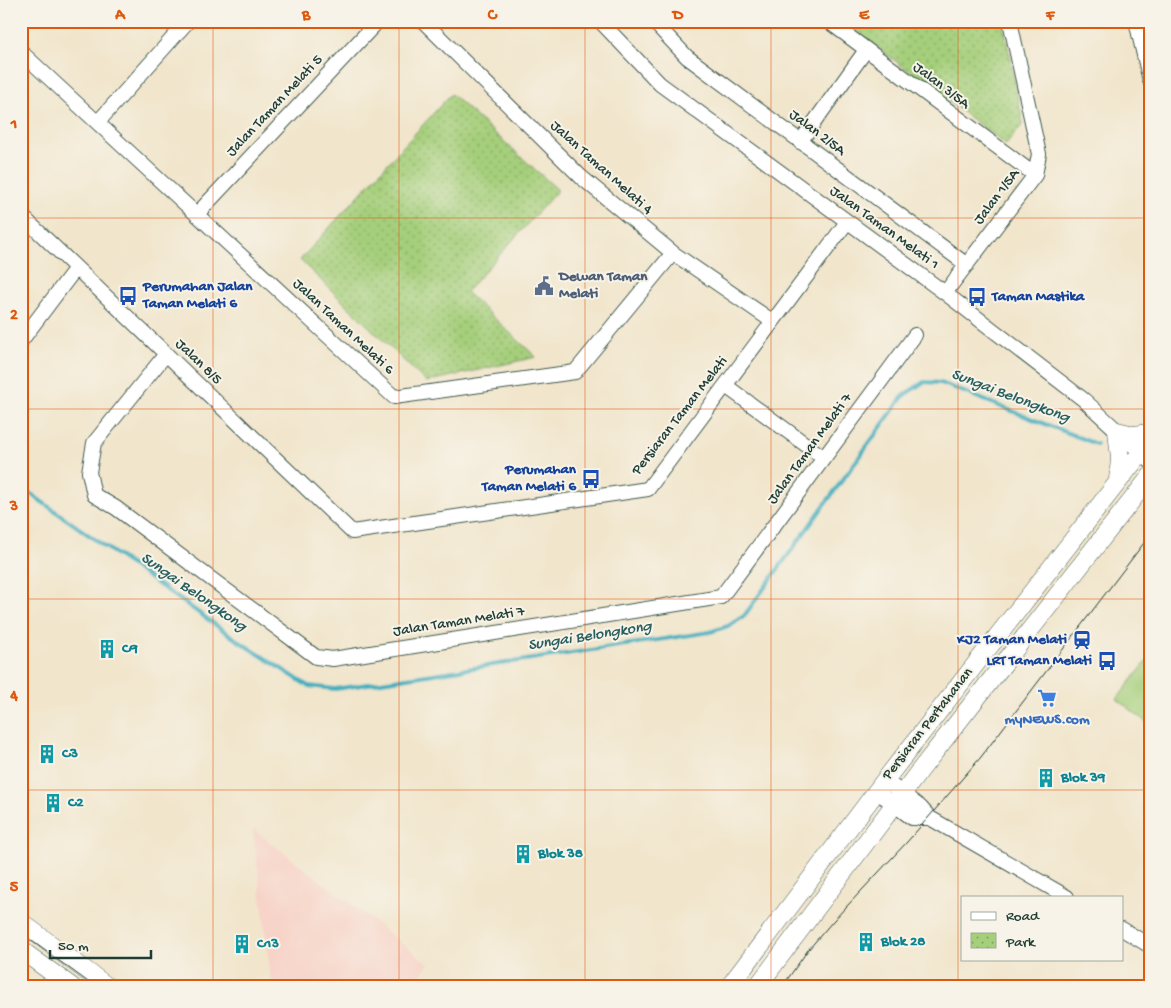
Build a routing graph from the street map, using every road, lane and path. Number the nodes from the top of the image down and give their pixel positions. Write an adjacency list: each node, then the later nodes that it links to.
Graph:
1 (188, 21): 12 (street)
2 (378, 21): 15 (street, Jalan Taman Melati 5)
3 (423, 21): 18 (street, Jalan Taman Melati 4)
4 (600, 21): 17 (street, Jalan Taman Melati 1)
5 (653, 21): 13 (street, Jalan 2/5A)
6 (828, 21): 9 (street, Jalan 3/5A)
7 (1136, 21): 11 (street)
8 (1013, 22): 14 (street, Jalan 1/5A)
9 (866, 50): 13 (street); 14 (street, Jalan 3/5A)
10 (21, 52): 12 (street, Jalan Taman Melati 6)
11 (1150, 81)
12 (98, 122): 15 (street, Jalan Taman Melati 6)
13 (800, 142): 19 (street, Jalan 2/5A)
14 (1035, 175): 19 (street, Jalan 1/5A)
15 (197, 214): 18 (street, Jalan Taman Melati 6)
16 (21, 215): 20 (street, Jalan 8/5)
17 (847, 222): 21 (street, Jalan Taman Melati 1); 22 (street, Persiaran Taman Melati)
18 (673, 253): 22 (street, Jalan Taman Melati 4)
19 (967, 264): 21 (street, Jalan 1/5A)
20 (76, 268): 24 (street); 25 (street, Jalan 8/5)
21 (945, 293): 27 (street, Jalan Taman Melati 1)
22 (772, 321): 26 (street, Persiaran Taman Melati)
23 (915, 334): 30 (street, Jalan Taman Melati 7)
24 (21, 341)
25 (166, 354): 30 (street, Jalan Taman Melati 7); 33 (street, Jalan 8/5)
26 (726, 386): 30 (street); 33 (street, Persiaran Taman Melati)
27 (1117, 431): 28 (main road); 29 (street, Jalan Taman Melati 1); 32 (main road)
28 (1150, 433)
29 (1147, 452): 32 (main road, Persiaran Pertahanan)
30 (824, 458)
31 (1150, 477): 35 (main road, Persiaran Pertahanan)
32 (1118, 481): 34 (main road, Persiaran Pertahanan)
33 (352, 532)
34 (881, 785): 35 (street); 43 (main road, Persiaran Pertahanan)
35 (898, 799): 36 (street); 44 (main road, Persiaran Pertahanan)
36 (1065, 896)
37 (21, 922): 42 (main road)
38 (1124, 930): 39 (street)
39 (1150, 946)
40 (21, 950): 41 (main road)
41 (72, 987)
42 (108, 987)
43 (729, 987)
44 (758, 987)

